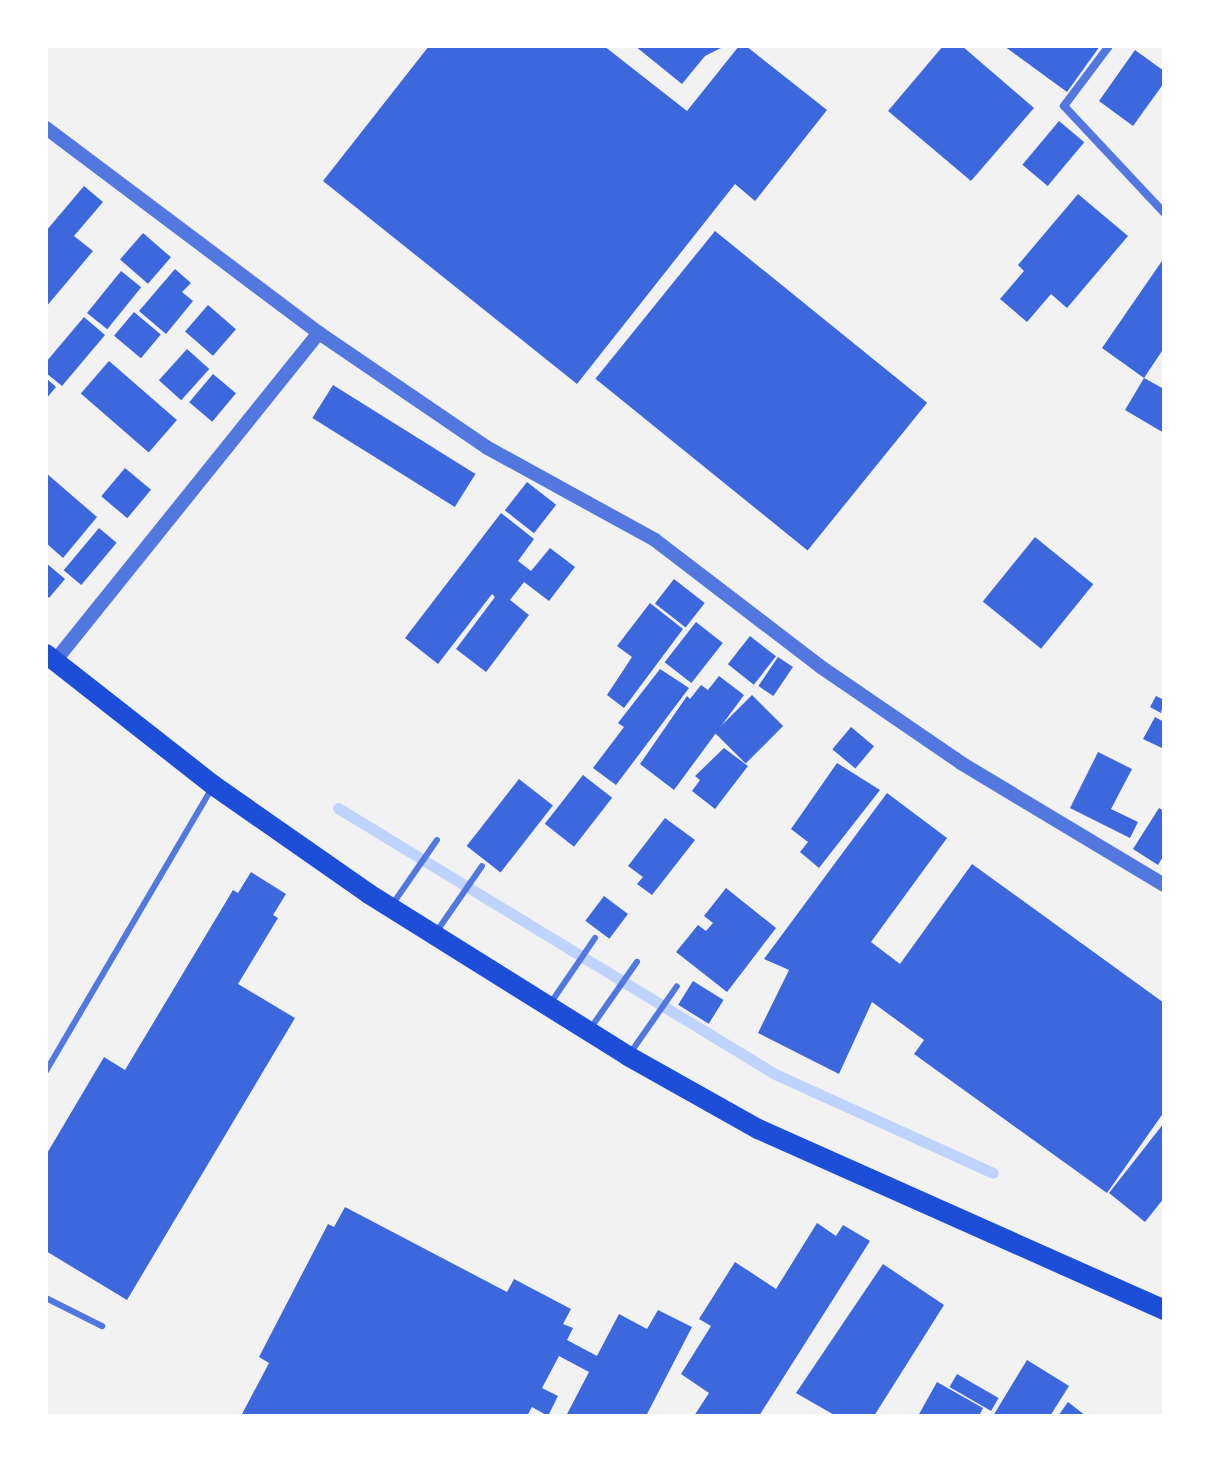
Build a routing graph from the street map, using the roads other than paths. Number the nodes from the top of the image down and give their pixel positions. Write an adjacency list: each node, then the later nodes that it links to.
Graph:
1 (1109, 46): 3 (street)
2 (46, 128): 4 (street)
3 (1164, 213)
4 (319, 333): 5 (street); 9 (street)
5 (49, 661): 6 (main road)
6 (213, 785): 10 (main road); 18 (lane)
7 (437, 840): 10 (lane)
8 (482, 866): 11 (lane)
9 (1164, 885)
10 (390, 908): 11 (main road)
11 (433, 937): 15 (main road)
12 (595, 938): 15 (lane)
13 (637, 962): 16 (lane)
14 (677, 986): 17 (lane)
15 (547, 1008): 16 (main road)
16 (588, 1032): 17 (main road)
17 (628, 1056): 20 (main road)
18 (46, 1071)
19 (46, 1298): 21 (lane)
20 (1164, 1310)
21 (102, 1326)

